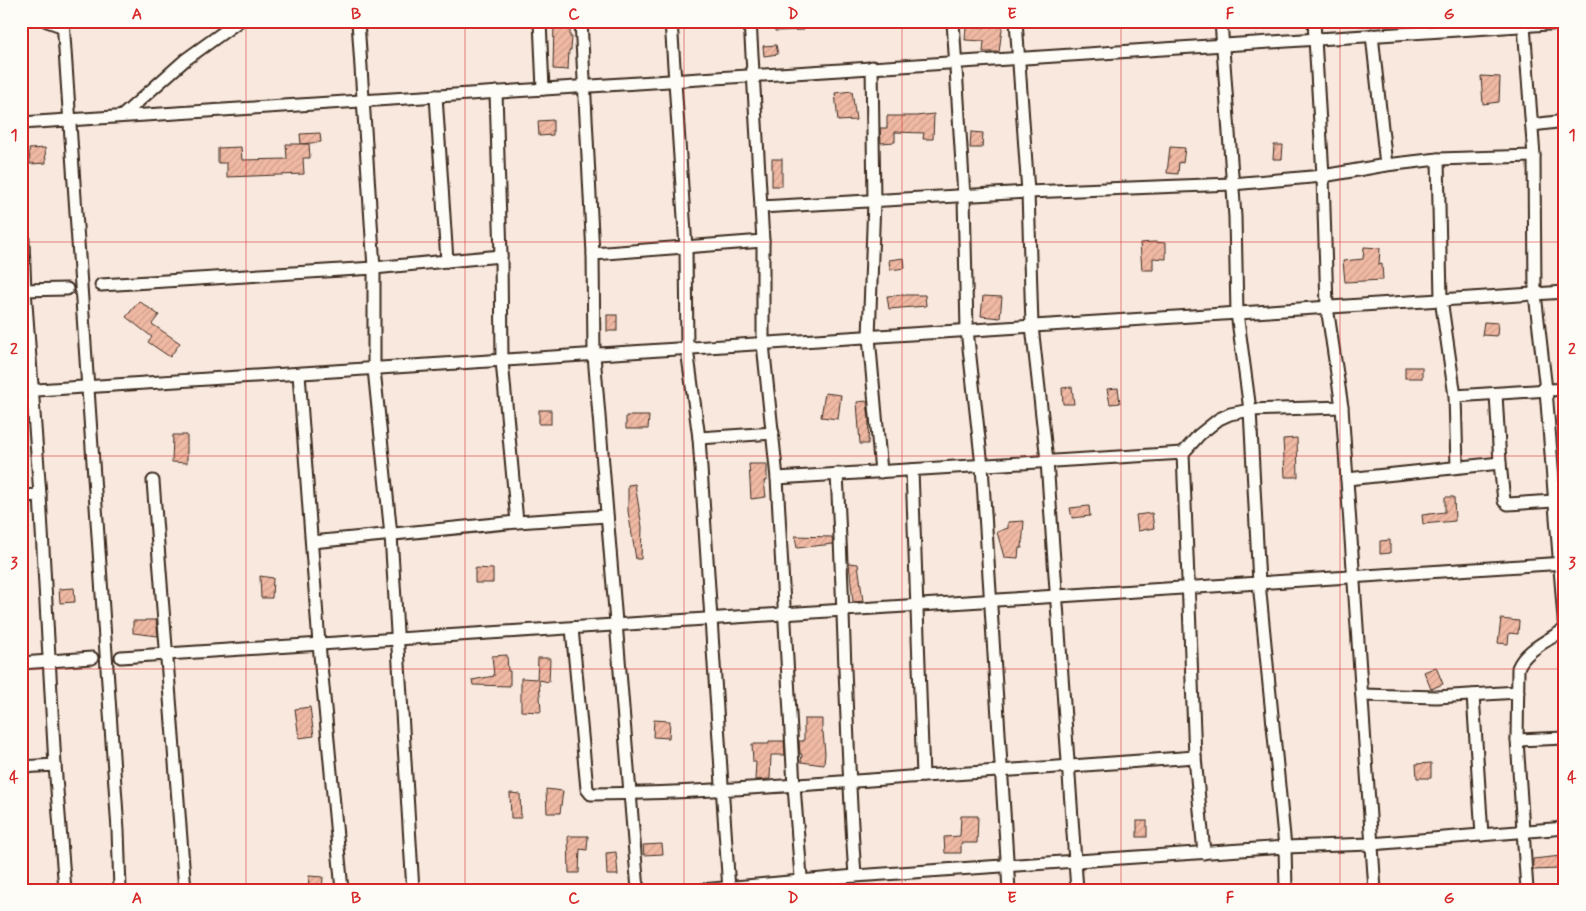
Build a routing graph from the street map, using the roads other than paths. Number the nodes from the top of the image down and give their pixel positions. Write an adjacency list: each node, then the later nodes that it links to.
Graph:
1 (47, 21): 13 (street)
2 (239, 21): 28 (street)
3 (358, 21): 27 (street)
4 (540, 21): 24 (street)
5 (581, 21): 23 (street)
6 (671, 21): 22 (street)
7 (750, 21): 21 (street)
8 (953, 21): 19 (street)
9 (1016, 21): 18 (street)
10 (1220, 21): 17 (street)
11 (1314, 21): 16 (street)
12 (1565, 23): 14 (street)
13 (63, 24): 29 (street)
14 (1524, 26): 15 (street); 32 (street)
15 (1372, 35): 16 (street); 35 (street)
16 (1315, 39): 17 (street); 36 (street)
17 (1222, 44): 18 (street); 37 (street)
18 (1019, 58): 19 (street); 38 (street)
19 (956, 62): 20 (street); 40 (street)
20 (872, 67): 21 (street); 41 (street)
21 (753, 75): 22 (street); 42 (street)
22 (675, 80): 23 (street); 44 (street)
23 (583, 86): 24 (street); 45 (street)
24 (543, 89): 25 (street)
25 (496, 92): 26 (street); 46 (street)
26 (436, 96): 27 (street); 47 (street)
27 (364, 100): 28 (street); 48 (street)
28 (122, 116): 29 (street)
29 (70, 120): 31 (street); 66 (street)
30 (1565, 121): 32 (street)
31 (21, 123)
32 (1532, 125): 33 (street)
33 (1534, 156): 34 (street); 53 (street)
34 (1438, 160): 35 (street); 54 (street)
35 (1386, 165): 36 (street)
36 (1323, 176): 37 (street); 55 (street)
37 (1232, 184): 38 (street); 56 (street)
38 (1028, 192): 40 (street); 57 (street)
39 (21, 195): 51 (street)
40 (964, 196): 41 (street); 58 (street)
41 (874, 201): 42 (street); 59 (street)
42 (761, 207): 43 (street)
43 (763, 241): 44 (street); 60 (street)
44 (686, 248): 45 (street); 61 (street)
45 (593, 254): 62 (street)
46 (502, 256): 47 (street); 63 (street)
47 (447, 261): 48 (street)
48 (374, 268): 49 (street); 64 (street)
49 (101, 285)
50 (67, 289): 51 (street)
51 (23, 290): 69 (street)
52 (1565, 292): 53 (street)
53 (1535, 294): 54 (street); 68 (street)
54 (1441, 300): 55 (street); 71 (street)
55 (1327, 307): 56 (street); 72 (street)
56 (1237, 313): 57 (street); 73 (street)
57 (1032, 326): 58 (street); 77 (street)
58 (967, 330): 59 (street); 79 (street)
59 (869, 337): 60 (street); 82 (street)
60 (763, 344): 61 (street); 74 (street)
61 (687, 349): 62 (street); 75 (street)
62 (594, 355): 63 (street); 90 (street)
63 (502, 361): 64 (street); 91 (street)
64 (374, 369): 65 (street); 92 (street)
65 (299, 374): 66 (street); 93 (street)
66 (88, 387): 69 (street); 141 (street)
67 (1565, 389): 68 (street)
68 (1546, 390): 70 (street); 89 (street)
69 (27, 391): 87 (street)
70 (1496, 394): 71 (street); 78 (street)
71 (1455, 396): 80 (street)
72 (1342, 407): 73 (street); 85 (street)
73 (1250, 410): 76 (street); 96 (street)
74 (773, 433): 75 (street); 84 (street)
75 (699, 438): 103 (street)
76 (1183, 453): 77 (street); 97 (street)
77 (1047, 462): 79 (street); 98 (street)
78 (1500, 463): 80 (street); 89 (street)
79 (982, 466): 81 (street); 99 (street)
80 (1457, 466): 85 (street)
81 (912, 470): 82 (street); 100 (street)
82 (881, 472): 83 (street)
83 (837, 474): 84 (street); 101 (street)
84 (777, 478): 102 (street)
85 (1348, 479): 95 (street)
86 (153, 481): 109 (street)
87 (40, 495): 88 (street); 112 (street)
88 (21, 496)
89 (1554, 501): 94 (street)
90 (607, 516): 91 (street); 104 (street)
91 (517, 522): 92 (street)
92 (391, 535): 93 (street); 107 (street)
93 (312, 542): 108 (street)
94 (1562, 563): 95 (street); 106 (street)
95 (1354, 577): 96 (street); 115 (street)
96 (1259, 583): 97 (street); 133 (street)
97 (1188, 588): 98 (street); 119 (street)
98 (1057, 596): 99 (street); 122 (street)
99 (990, 600): 100 (street); 123 (street)
100 (918, 605): 101 (street); 124 (street)
101 (844, 610): 102 (street); 125 (street)
102 (786, 614): 103 (street); 126 (street)
103 (711, 618): 104 (street); 127 (street)
104 (616, 625): 105 (street); 128 (street)
105 (572, 628): 107 (street); 128 (street)
106 (1565, 631): 114 (street)
107 (397, 639): 108 (street); 144 (street)
108 (319, 644): 109 (street); 143 (street)
109 (167, 654): 110 (street); 142 (street)
110 (122, 657)
111 (92, 658): 112 (street)
112 (49, 662): 113 (street); 120 (street)
113 (21, 663)
114 (1518, 692): 116 (street); 118 (street)
115 (1362, 695): 116 (street); 132 (street)
116 (1473, 695): 131 (street)
117 (1565, 738): 118 (street)
118 (1517, 740): 130 (street)
119 (1196, 757): 122 (street); 134 (street)
120 (54, 765): 121 (street); 140 (street)
121 (21, 767)
122 (1069, 767): 123 (street); 135 (street)
123 (1001, 772): 124 (street); 136 (street)
124 (924, 776): 125 (street)
125 (849, 782): 126 (street); 137 (street)
126 (794, 786): 127 (street); 138 (street)
127 (722, 790): 128 (street); 139 (street)
128 (629, 793): 145 (street)
129 (1565, 828): 130 (street)
130 (1522, 830): 131 (street); 151 (street)
131 (1482, 835): 132 (street)
132 (1371, 844): 133 (street); 150 (street)
133 (1285, 847): 134 (street); 149 (street)
134 (1204, 854): 135 (street)
135 (1075, 862): 136 (street); 148 (street)
136 (1007, 866): 137 (street); 147 (street)
137 (855, 876): 138 (street)
138 (802, 886): 139 (street)
139 (729, 889): 146 (street)
140 (65, 890)
141 (120, 890)
142 (185, 890)
143 (342, 890)
144 (413, 890)
145 (638, 890)
146 (702, 890)
147 (1009, 890)
148 (1077, 890)
149 (1286, 890)
150 (1375, 890)
151 (1528, 890)

